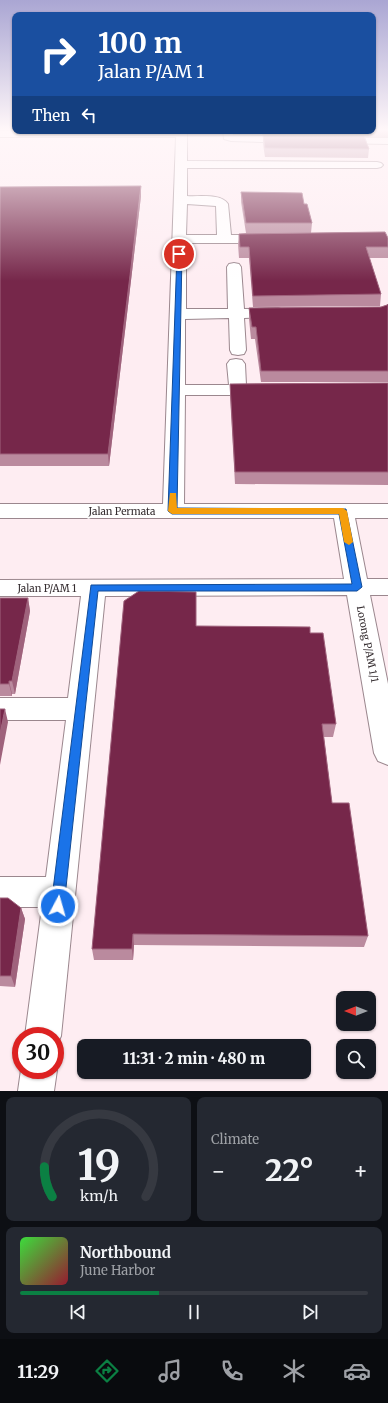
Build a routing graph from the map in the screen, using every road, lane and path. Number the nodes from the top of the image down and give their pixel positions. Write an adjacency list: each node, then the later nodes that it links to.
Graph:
1 (181, 180): 2 (street)
2 (180, 200): 3 (street); 4 (street)
3 (179, 239): 4 (street); 9 (street)
4 (224, 239): 5 (street)
5 (279, 239)
6 (234, 267): 7 (street)
7 (236, 313): 8 (street); 9 (street); 11 (street)
8 (292, 313)
9 (178, 314): 10 (street)
10 (176, 390): 11 (street); 14 (street)
11 (238, 390): 12 (street)
12 (277, 390)
13 (0, 511): 14 (street, Jalan Permata)
14 (172, 511): 15 (street, Jalan Permata)
15 (343, 511): 16 (street, Jalan Permata); 17 (street, Lorong P/AM 1/1)
16 (388, 511)
17 (357, 587): 18 (street, Jalan P/AM 1); 20 (street, Jalan P/AM 1); 23 (street, Lorong P/AM 1/1)
18 (388, 587)
19 (0, 588): 20 (street, Jalan P/AM 1)
20 (94, 588): 22 (street)
21 (0, 709): 22 (street)
22 (80, 709): 25 (street)
23 (388, 753)
24 (0, 892): 25 (street)
25 (59, 892): 26 (street)
26 (44, 1027)
27 (38, 1079): 28 (street)
28 (36, 1091)

